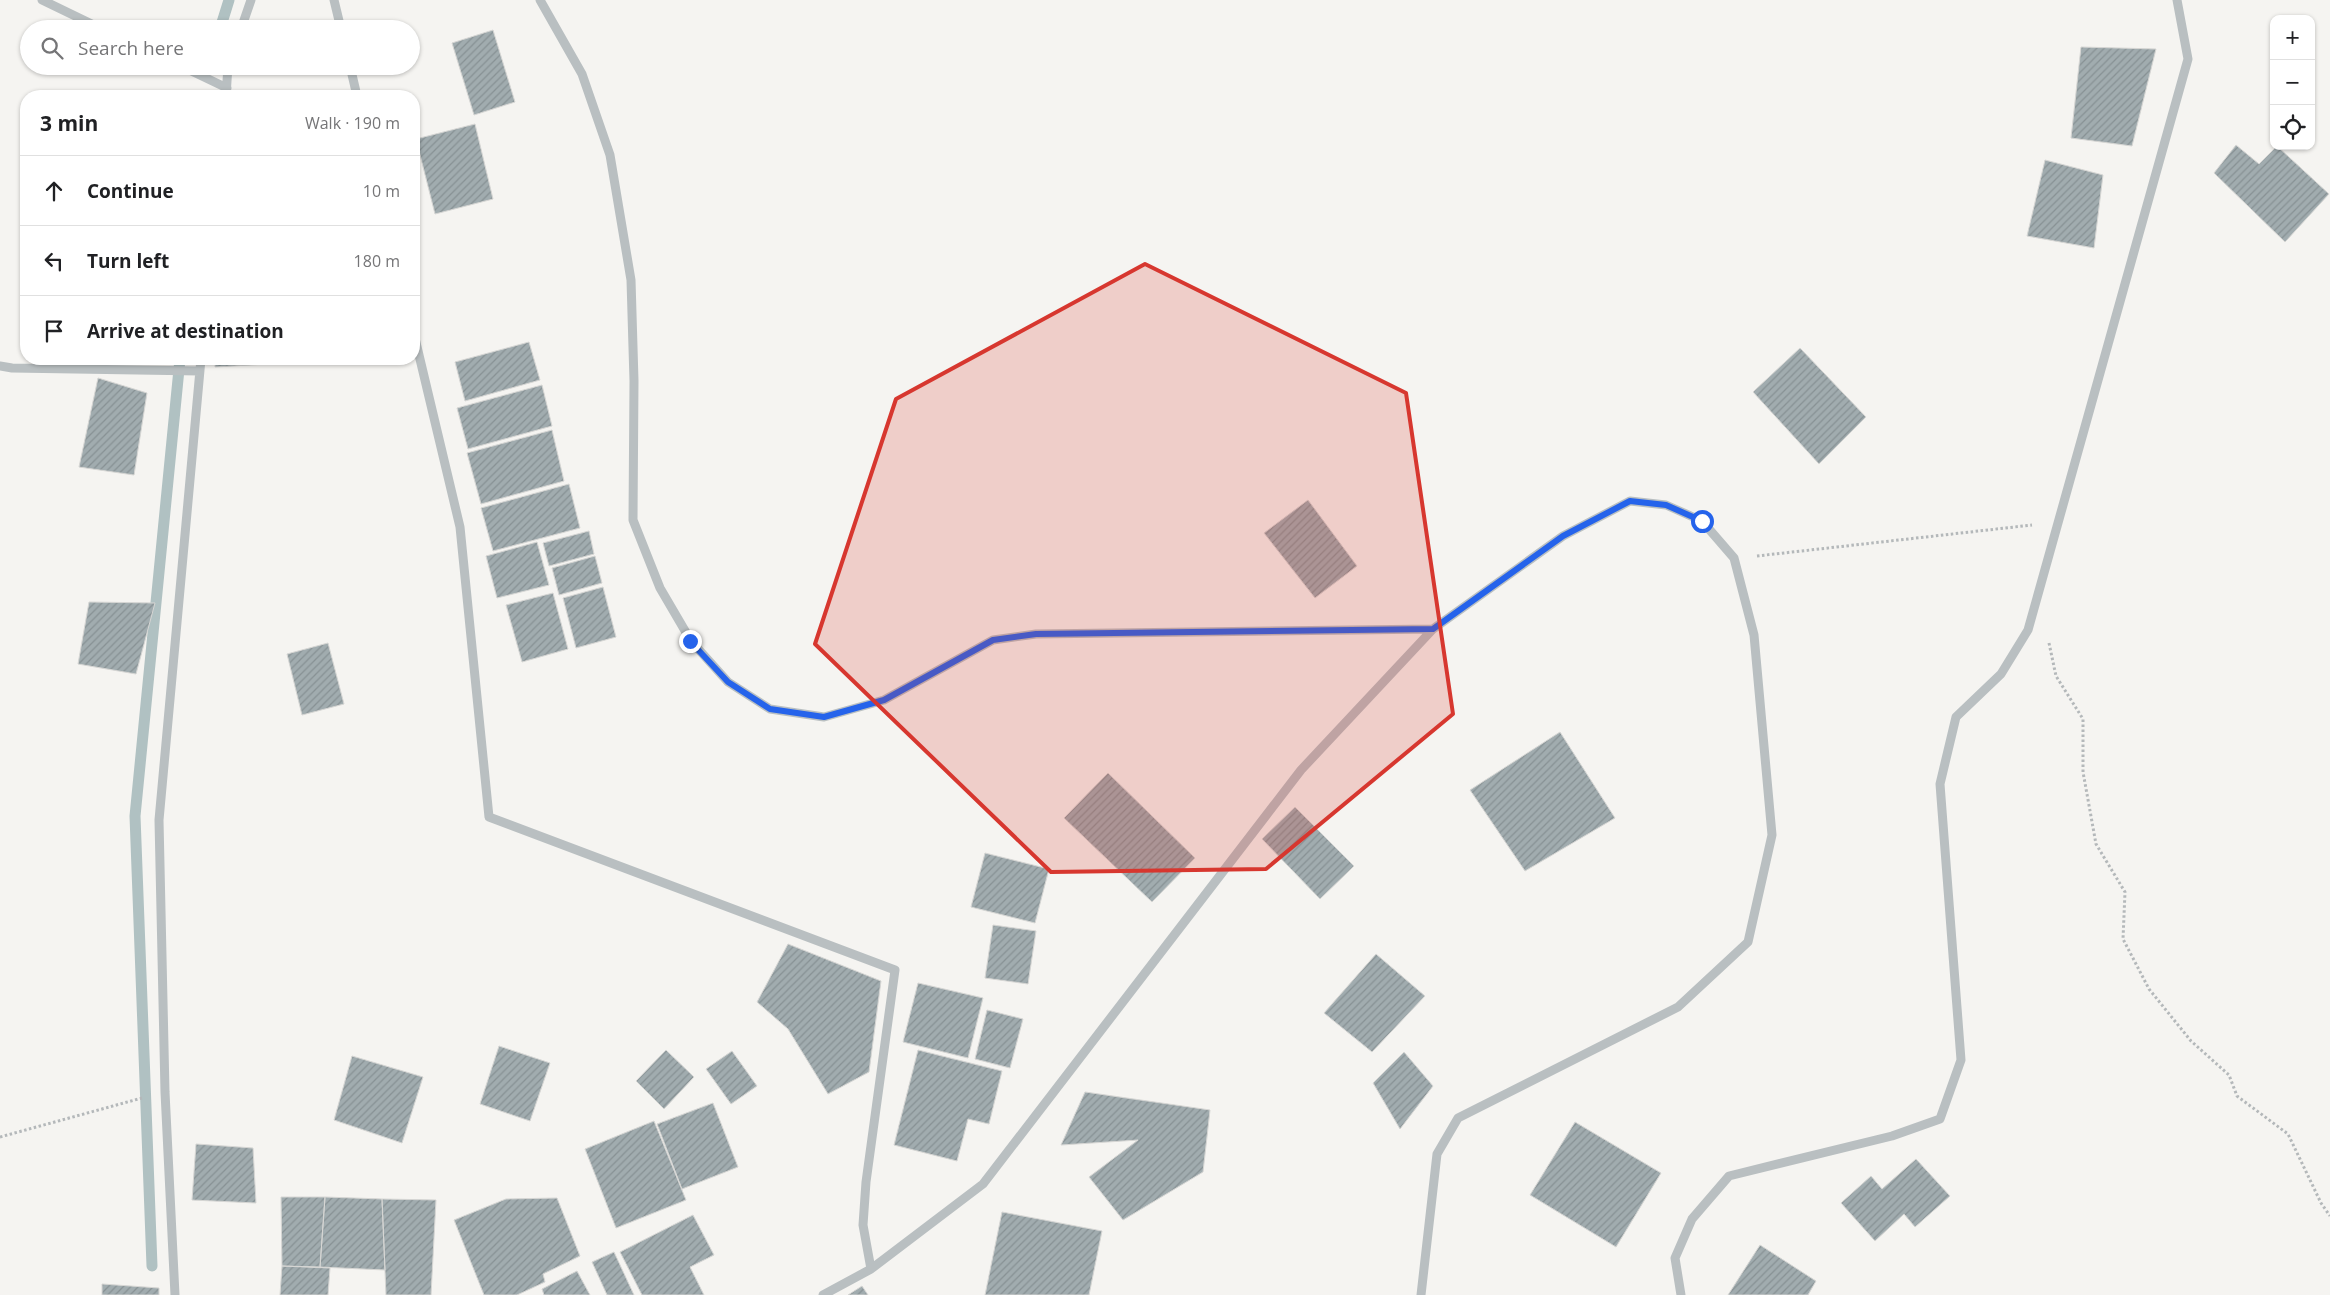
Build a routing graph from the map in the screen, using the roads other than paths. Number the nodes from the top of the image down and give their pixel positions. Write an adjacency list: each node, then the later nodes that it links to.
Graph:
1 (42, 0): 6 (street)
2 (251, 0): 7 (street)
3 (334, 0): 8 (street)
4 (540, 0): 19 (street)
5 (2177, 0): 24 (street)
6 (83, 20)
7 (244, 20)
8 (339, 20)
9 (197, 75): 12 (street)
10 (227, 75): 13 (street)
11 (352, 75): 14 (street)
12 (223, 90)
13 (226, 90)
14 (356, 90)
15 (420, 359): 20 (street)
16 (200, 365): 18 (street)
17 (0, 366): 18 (street)
18 (199, 371): 21 (street)
19 (1433, 629): 20 (street); 23 (street)
20 (871, 1269): 22 (street)
21 (175, 1295)
22 (823, 1295)
23 (1420, 1295)
24 (1681, 1295)

